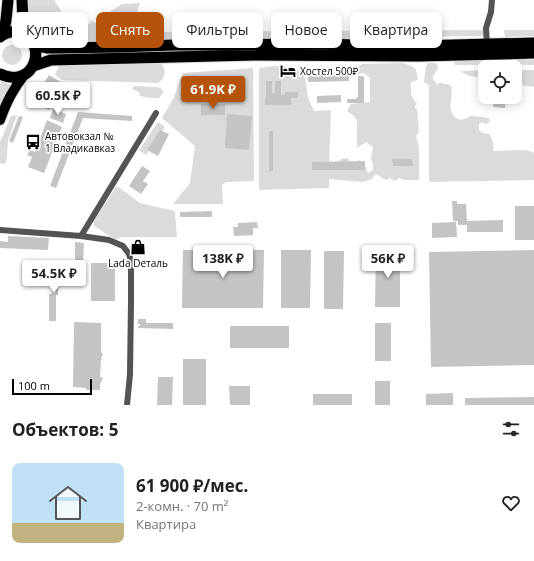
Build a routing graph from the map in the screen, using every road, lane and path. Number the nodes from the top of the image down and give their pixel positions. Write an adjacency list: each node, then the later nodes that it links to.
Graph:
1 (8, 0): 6 (highway)
2 (22, 0): 4 (highway)
3 (492, 0): 10 (street)
4 (23, 12)
5 (12, 32): 6 (highway)
6 (1, 36)
7 (534, 43): 10 (highway)
8 (33, 48): 12 (highway)
9 (88, 48): 10 (highway)
10 (487, 49): 11 (highway); 12 (highway)
11 (534, 53)
12 (29, 70): 13 (highway); 15 (main road)
13 (0, 74)
14 (156, 113): 17 (street)
15 (0, 120)
16 (0, 230): 17 (street)
17 (81, 236): 18 (street)
18 (128, 405)

